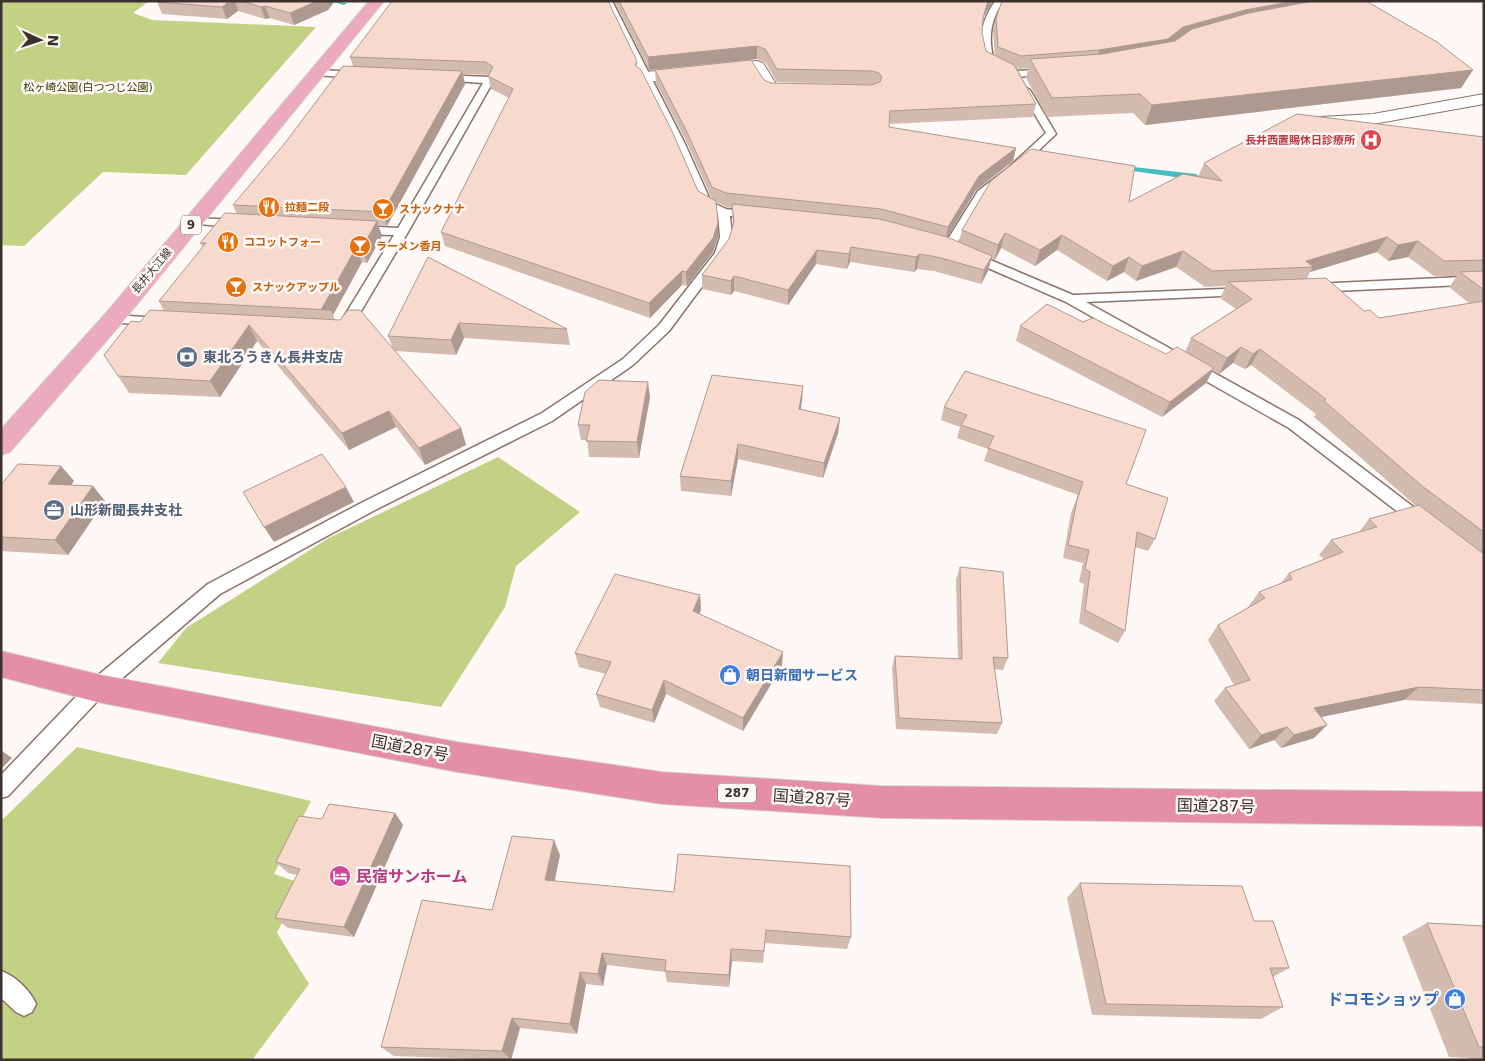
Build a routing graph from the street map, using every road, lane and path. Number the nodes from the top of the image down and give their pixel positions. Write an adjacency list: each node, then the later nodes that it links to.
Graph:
1 (377, 1): 5 (main road, 長井大江線 / 9)
2 (608, 1): 8 (lane)
3 (999, 1): 6 (lane)
4 (1056, 71): 6 (lane)
5 (318, 73): 7 (lane); 15 (main road, 長井大江線 / 9)
6 (1017, 74): 22 (lane)
7 (365, 75)
8 (646, 77): 10 (street); 13 (lane)
9 (432, 78): 18 (lane)
10 (811, 90)
11 (1480, 92): 12 (street)
12 (1320, 122)
13 (724, 212): 14 (lane); 29 (lane)
14 (763, 216)
15 (194, 221): 16 (lane); 23 (main road, 長井大江線 / 9)
16 (254, 224)
17 (343, 229): 18 (lane)
18 (402, 232): 25 (lane)
19 (1484, 280): 20 (lane)
20 (1305, 288)
21 (1256, 290): 22 (lane)
22 (1071, 299): 27 (lane)
23 (112, 319): 24 (lane); 26 (main road, 長井大江線 / 9)
24 (172, 323)
25 (332, 331)
26 (1, 446)
27 (1436, 533)
28 (1, 664): 29 (highway, 国道287号 / 287)
29 (97, 688): 30 (lane); 31 (highway, 国道287号 / 287)
30 (1, 789)
31 (1484, 809)
32 (1, 982): 33 (lane)
33 (24, 1004)

